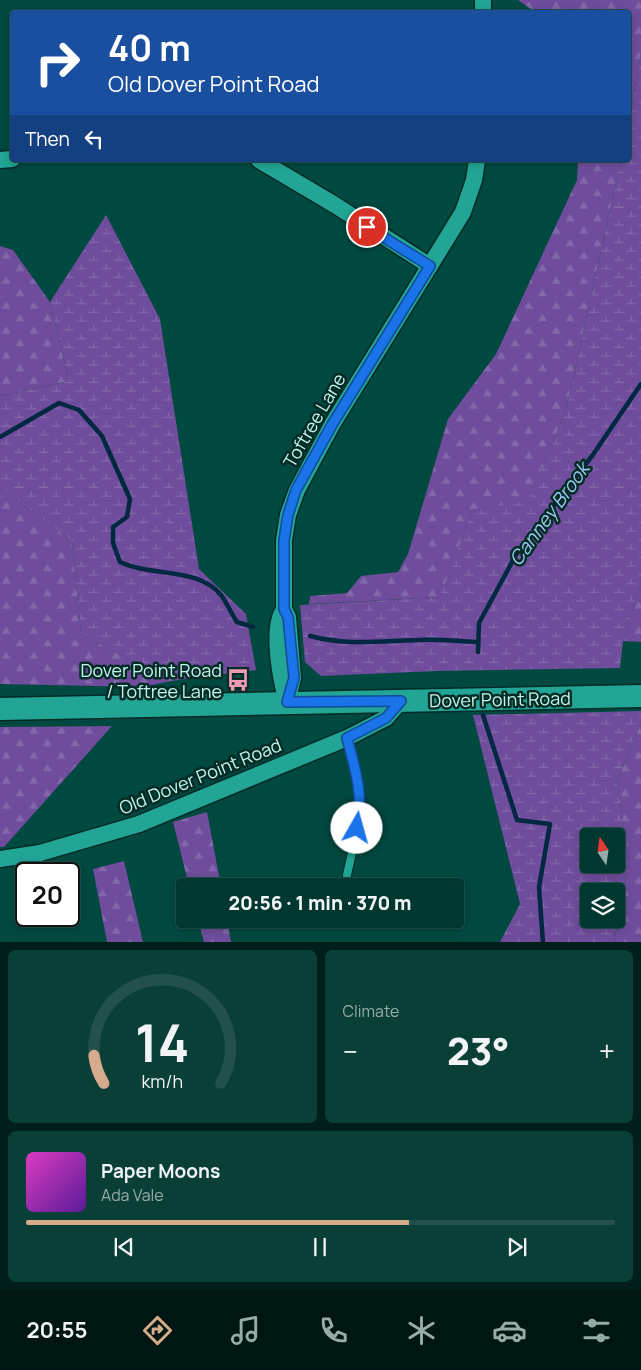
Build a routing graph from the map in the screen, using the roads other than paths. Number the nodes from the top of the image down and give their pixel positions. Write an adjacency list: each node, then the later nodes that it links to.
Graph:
1 (262, 162): 3 (street)
2 (477, 162): 3 (street, Toftree Lane)
3 (430, 266): 6 (street, Toftree Lane)
4 (641, 696): 5 (main road, Dover Point Road)
5 (401, 701): 6 (main road, Dover Point Road); 8 (street, Old Dover Point Road)
6 (287, 702): 7 (main road, Dover Point Road)
7 (0, 710)
8 (347, 738): 9 (street, Old Dover Point Road); 10 (lane)
9 (0, 859)
10 (347, 875)

